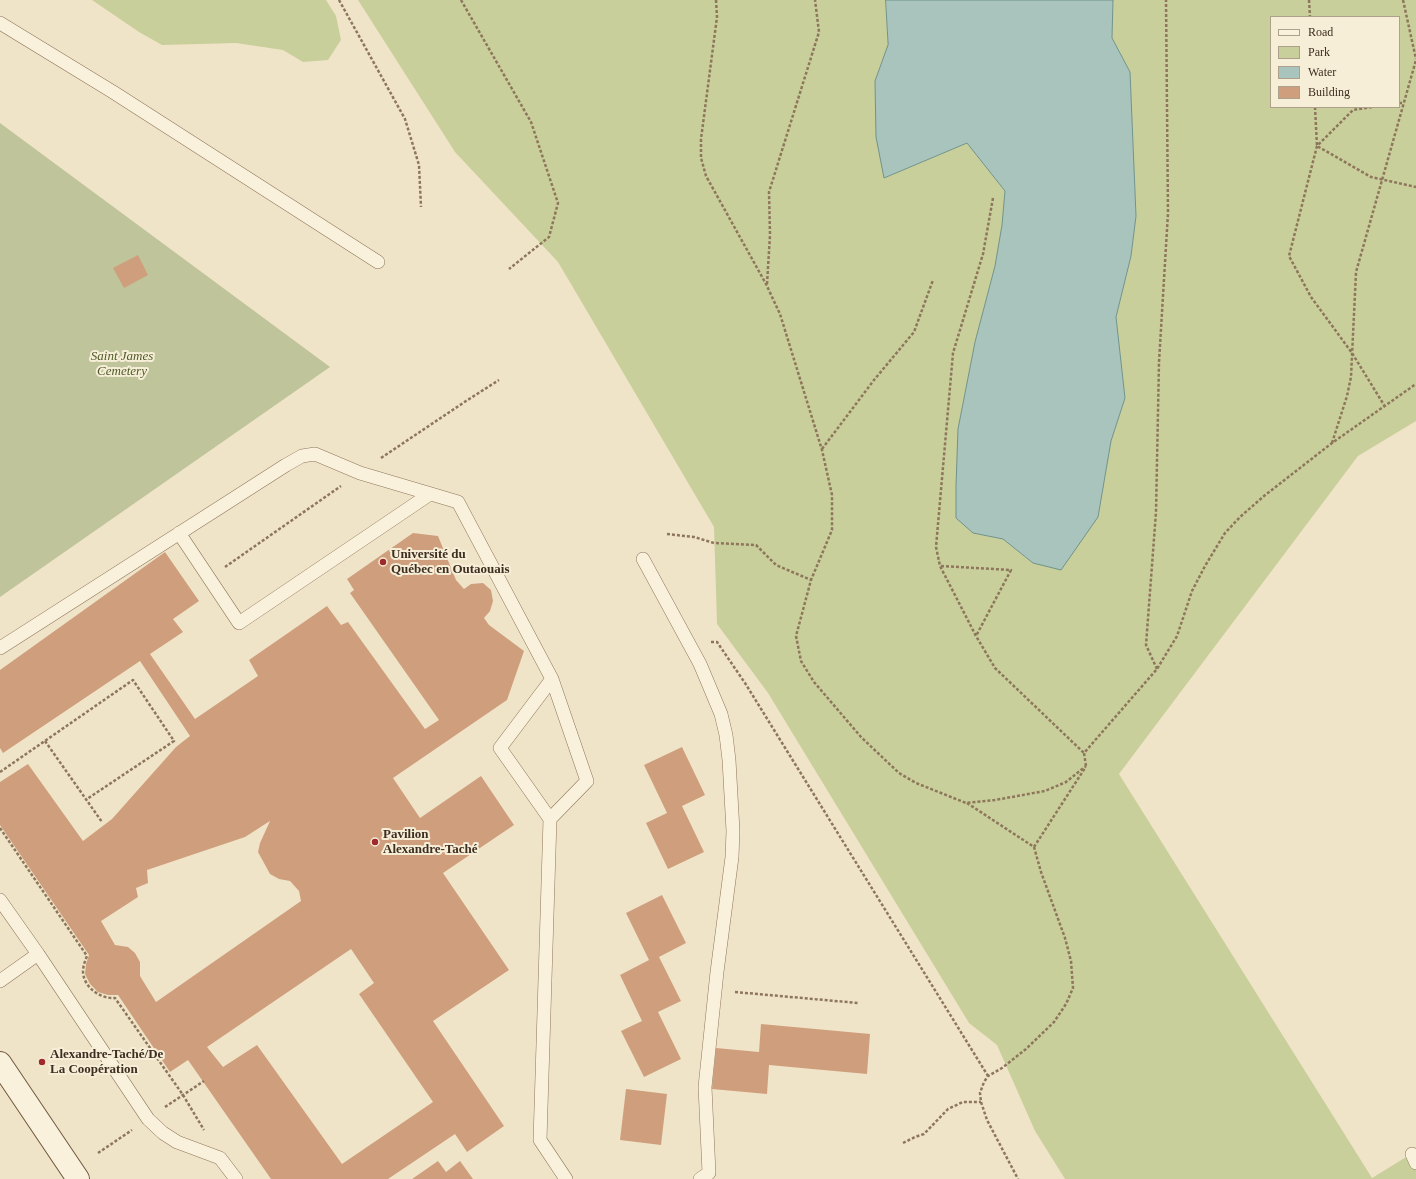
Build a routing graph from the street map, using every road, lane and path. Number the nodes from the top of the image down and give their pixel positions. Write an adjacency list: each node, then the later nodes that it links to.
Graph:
1 (339, 0): 19 (path)
2 (462, 0): 21 (path)
3 (716, 0): 23 (path)
4 (815, 0): 23 (path)
5 (1166, 0): 38 (path)
6 (1309, 0): 8 (path)
7 (1403, 0): 10 (path)
8 (1310, 16)
9 (0, 23): 20 (lane)
10 (1416, 60): 12 (path)
11 (1400, 103): 12 (path)
12 (1404, 103): 16 (path)
13 (1315, 108): 15 (path)
14 (1366, 108): 15 (path)
15 (1317, 146): 16 (path); 24 (path)
16 (1382, 179): 17 (path); 24 (path)
17 (1416, 187)
18 (993, 198): 33 (path)
19 (421, 207)
20 (378, 262)
21 (509, 269)
22 (933, 280): 28 (path)
23 (766, 284): 28 (path)
24 (1352, 354): 26 (path); 27 (path)
25 (1416, 384): 26 (path)
26 (1384, 406): 27 (path)
27 (1332, 443): 38 (path)
28 (822, 450): 34 (path)
29 (430, 494): 30 (lane); 30 (lane); 39 (lane)
30 (179, 533): 37 (lane)
31 (667, 534): 34 (path)
32 (643, 559): 53 (lane)
33 (940, 566): 35 (path); 35 (path)
34 (811, 580): 45 (path)
35 (976, 636): 41 (path)
36 (717, 642): 56 (path)
37 (0, 648)
38 (1157, 669): 41 (path)
39 (552, 679): 46 (lane); 46 (lane)
40 (45, 741): 43 (path); 44 (path); 44 (path)
41 (1084, 753): 42 (path)
42 (1086, 766): 45 (path); 49 (path)
43 (0, 772)
44 (86, 799): 47 (path)
45 (966, 803): 49 (path)
46 (550, 819): 67 (lane)
47 (102, 822)
48 (0, 828): 58 (path)
49 (1034, 847): 56 (path)
50 (0, 900): 51 (lane)
51 (38, 954): 52 (lane); 64 (lane)
52 (0, 981)
53 (715, 990): 54 (path); 68 (lane)
54 (858, 1003)
55 (0, 1063): 65 (main road)
56 (988, 1076): 59 (path)
57 (204, 1082): 58 (path)
58 (183, 1095): 60 (path); 64 (path)
59 (981, 1102): 62 (path); 69 (path)
60 (163, 1109)
61 (135, 1127): 63 (path)
62 (903, 1144)
63 (98, 1153)
64 (220, 1158): 66 (lane)
65 (78, 1179)
66 (236, 1179)
67 (566, 1179)
68 (700, 1179)
69 (1018, 1179)

